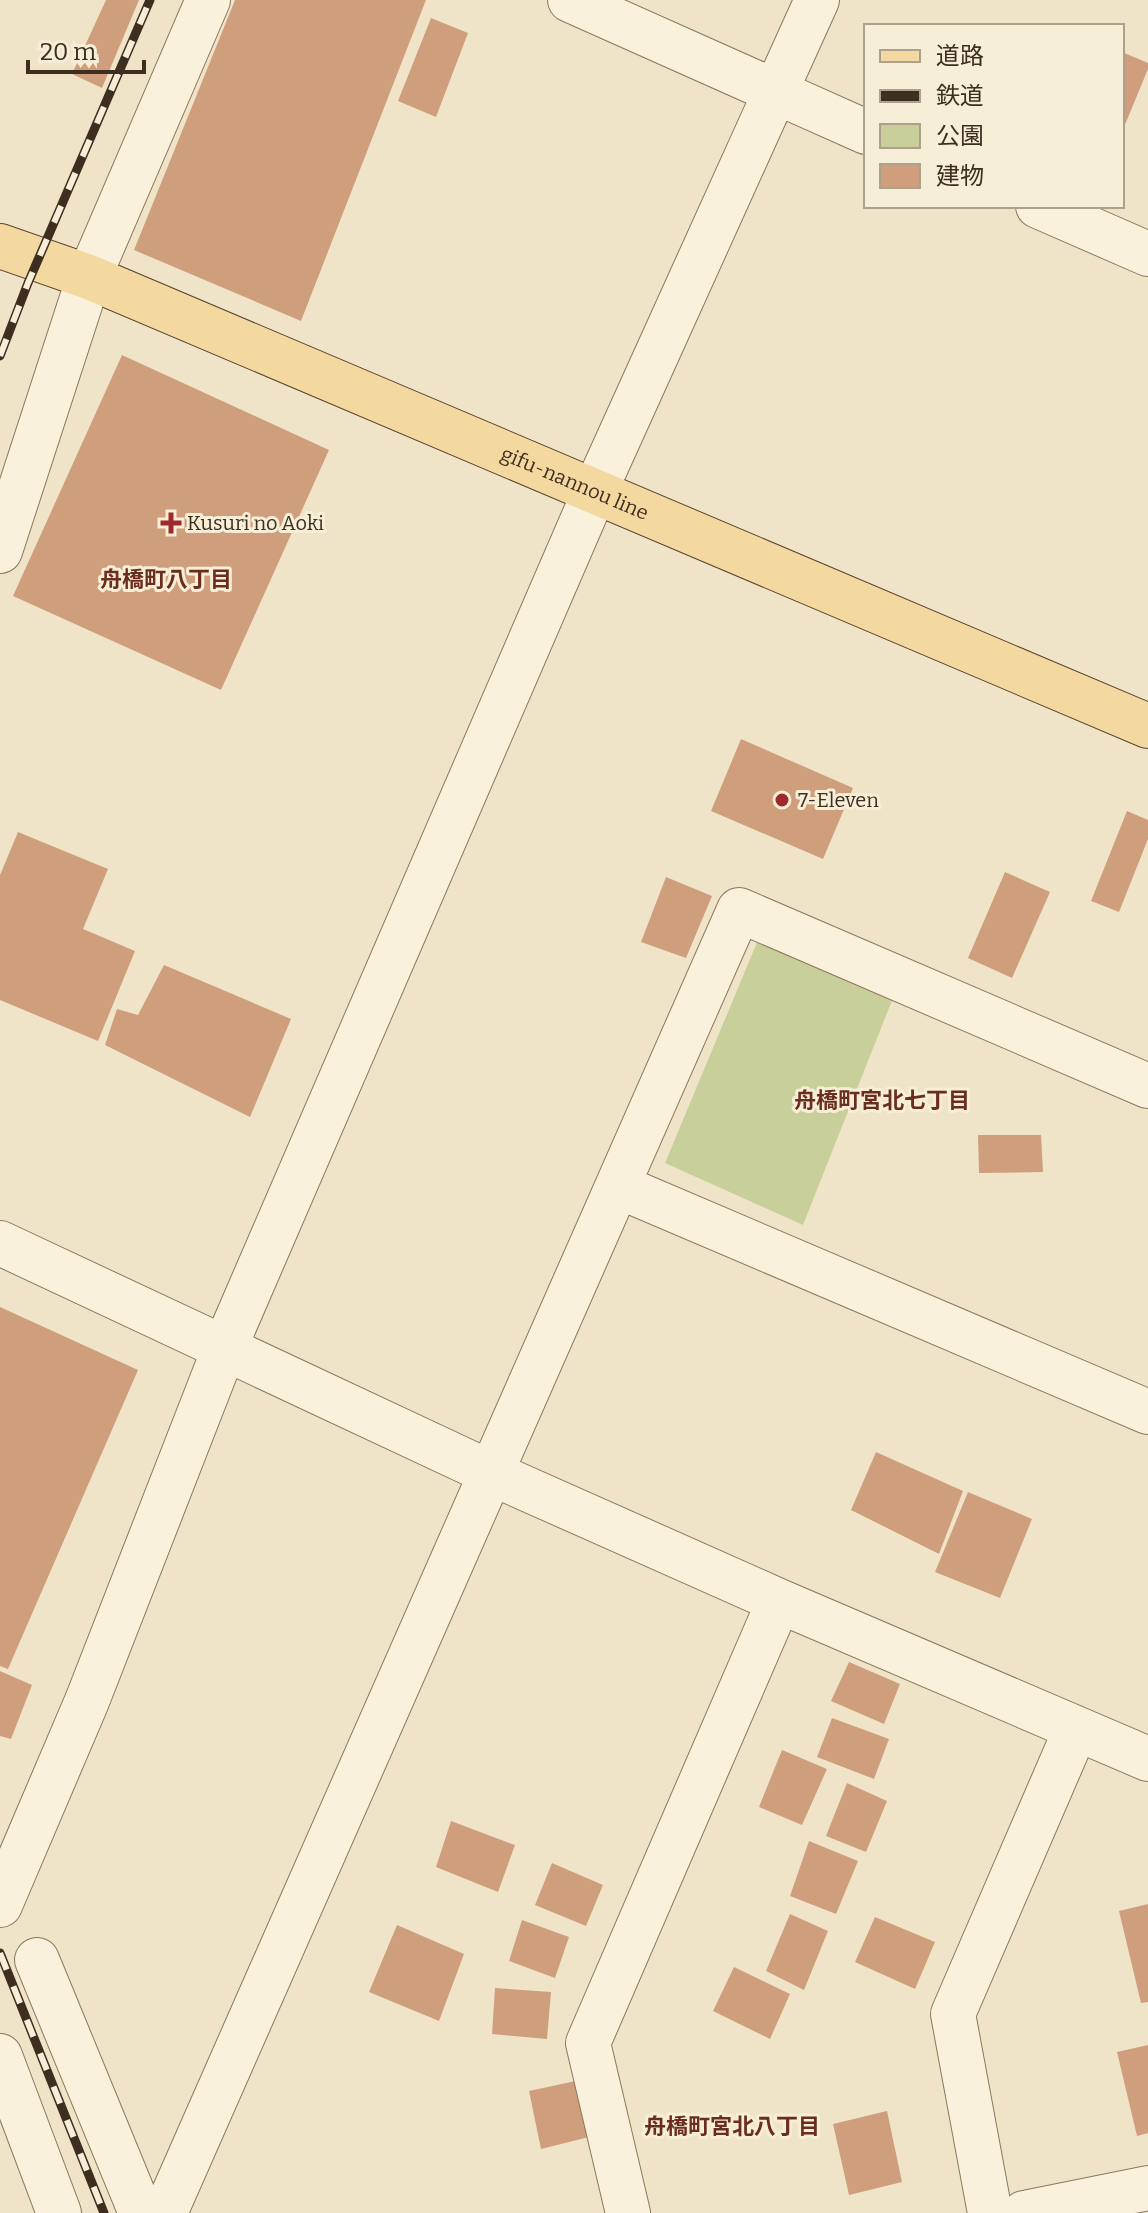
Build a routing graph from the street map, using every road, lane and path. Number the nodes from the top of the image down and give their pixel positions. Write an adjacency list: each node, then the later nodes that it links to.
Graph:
1 (208, 0): 9 (street)
2 (570, 0): 4 (street)
3 (817, 0): 4 (street)
4 (777, 94): 5 (street); 10 (street)
5 (864, 131)
6 (1043, 208): 8 (street)
7 (0, 246): 9 (main road, gifu-nannou line)
8 (1148, 254)
9 (89, 277): 10 (main road, gifu-nannou line); 11 (street)
10 (595, 491): 12 (main road, gifu-nannou line); 16 (street)
11 (0, 551)
12 (1148, 726)
13 (1148, 1086): 14 (street)
14 (618, 1186): 17 (street); 18 (street)
15 (0, 1243): 16 (street)
16 (225, 1347): 18 (street); 22 (street)
17 (1148, 1412)
18 (491, 1473): 19 (street); 28 (street)
19 (779, 1601): 20 (street); 29 (street)
20 (1076, 1729): 21 (street); 30 (street)
21 (1148, 1759)
22 (0, 1905)
23 (37, 1960): 27 (street)
24 (0, 2056): 26 (street)
25 (1148, 2188): 31 (street)
26 (59, 2213)
27 (141, 2213)
28 (165, 2213)
29 (628, 2213)
30 (990, 2213)
31 (1024, 2213)

